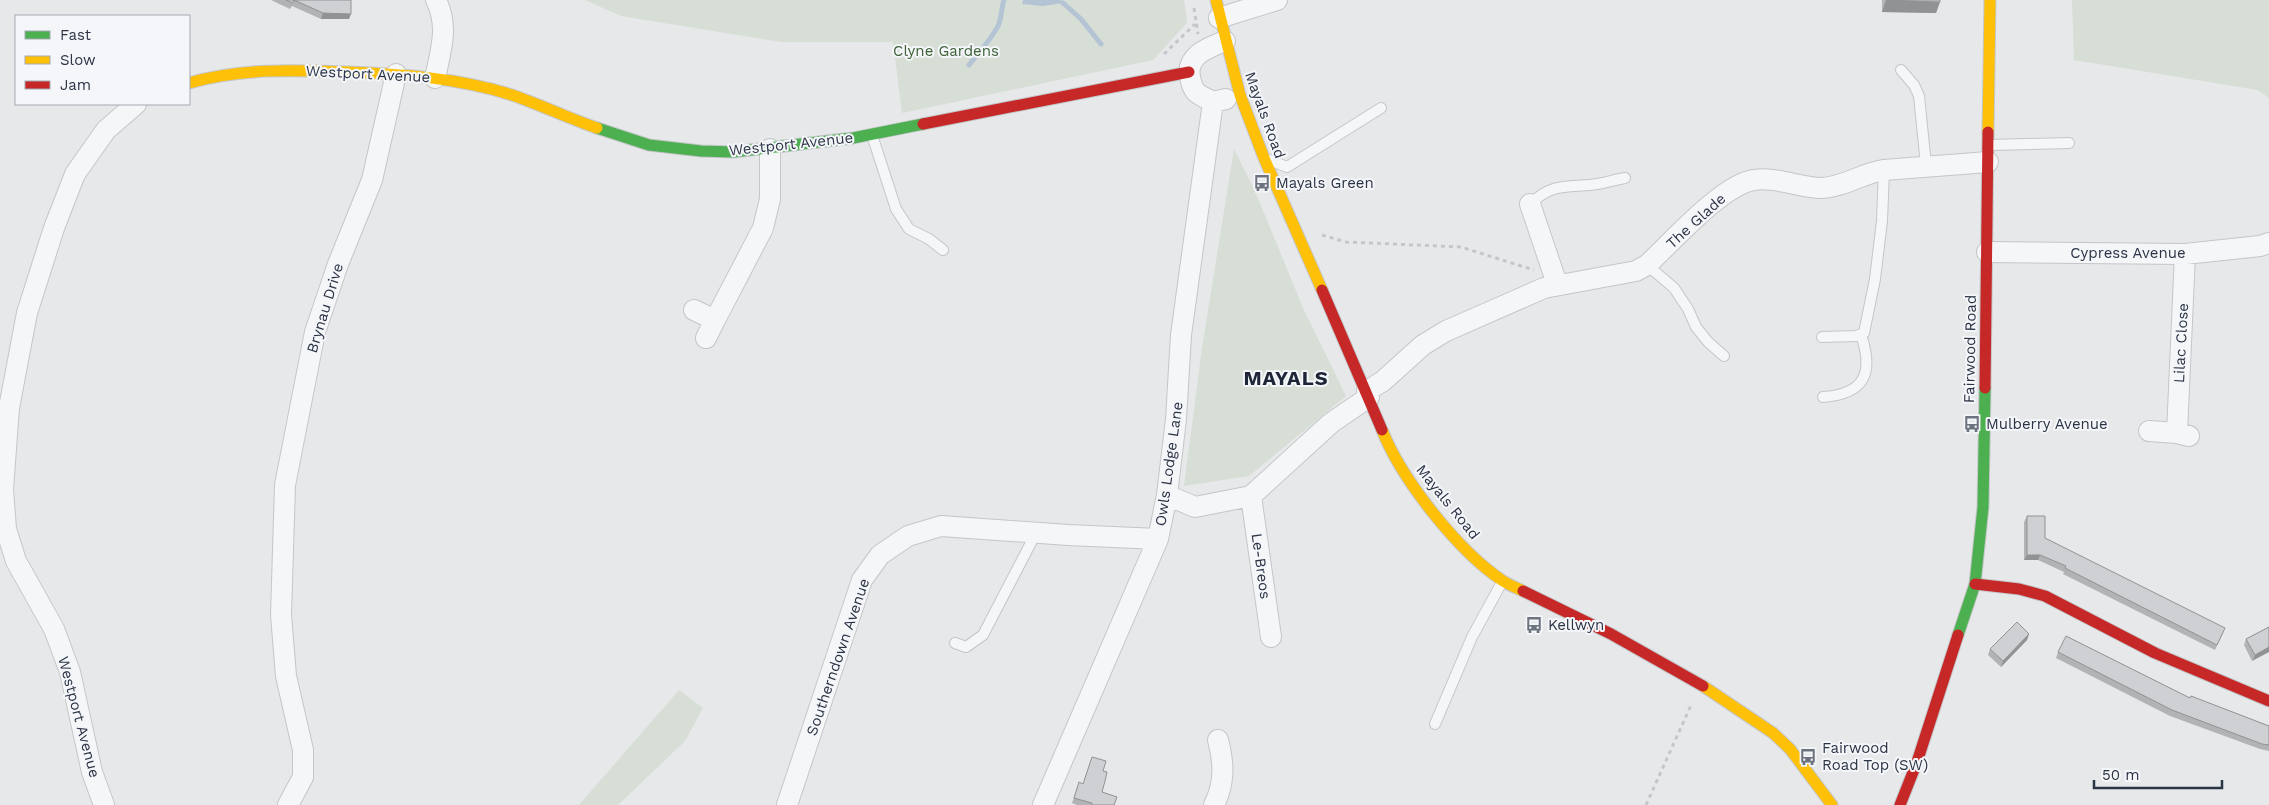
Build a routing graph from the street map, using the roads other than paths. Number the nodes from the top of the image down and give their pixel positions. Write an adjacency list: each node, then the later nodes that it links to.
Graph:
1 (436, 0): 9 (street)
2 (1277, 0): 4 (street)
3 (1990, 0): 18 (street, Fairwood Road)
4 (1218, 9): 5 (street, Mayals Road)
5 (1225, 40): 7 (street); 11 (street, Mayals Road)
6 (1901, 70): 20 (lane)
7 (1189, 72): 12 (street); 15 (street, Westport Avenue)
8 (396, 74): 9 (street, Westport Avenue); 10 (street, Westport Avenue); 52 (street, Brynau Drive)
9 (435, 78): 17 (street, Westport Avenue)
10 (190, 83)
11 (1240, 95): 12 (street); 19 (street, Mayals Road)
12 (1213, 102): 40 (street, Owls Lodge Lane)
13 (135, 105): 39 (street, Westport Avenue)
14 (1381, 108): 19 (lane)
15 (872, 134): 17 (street, Westport Avenue); 25 (lane)
16 (2069, 143): 18 (lane)
17 (770, 149): 31 (street)
18 (1988, 154): 20 (street, The Glade); 26 (street, Fairwood Road)
19 (1264, 158): 36 (street, Mayals Road)
20 (1926, 166): 21 (street, The Glade)
21 (1884, 170): 28 (street, The Glade); 32 (lane)
22 (1625, 178): 23 (lane)
23 (1530, 204): 29 (street)
24 (2269, 243): 27 (street, Cypress Avenue)
25 (942, 250)
26 (1987, 252): 27 (street, Cypress Avenue); 45 (street, Fairwood Road)
27 (2185, 254): 38 (street, Lilac Close)
28 (1647, 265): 29 (street, The Glade); 35 (lane)
29 (1550, 286): 36 (street)
30 (694, 310): 31 (street)
31 (715, 320): 34 (street)
32 (1861, 335): 33 (lane); 37 (lane)
33 (1822, 337)
34 (706, 338)
35 (1724, 356)
36 (1368, 394): 41 (street); 44 (street, Mayals Road)
37 (1823, 397)
38 (2149, 431)
39 (2, 489): 51 (street, Westport Avenue)
40 (1167, 495): 41 (street); 43 (street, Owls Lodge Lane)
41 (1251, 496): 46 (street, Le-Breos)
42 (1036, 533): 43 (street, Southerndown Avenue); 47 (lane); 53 (street, Southerndown Avenue)
43 (1158, 539): 54 (street, Owls Lodge Lane)
44 (1502, 581): 49 (lane); 56 (street, Mayals Road)
45 (1974, 584): 48 (street); 57 (street, Fairwood Road)
46 (1271, 637)
47 (955, 643)
48 (2269, 701)
49 (1435, 724)
50 (1218, 740): 55 (street)
51 (104, 805)
52 (288, 805)
53 (787, 805)
54 (1043, 805)
55 (1214, 805)
56 (1832, 805)
57 (1900, 805)

